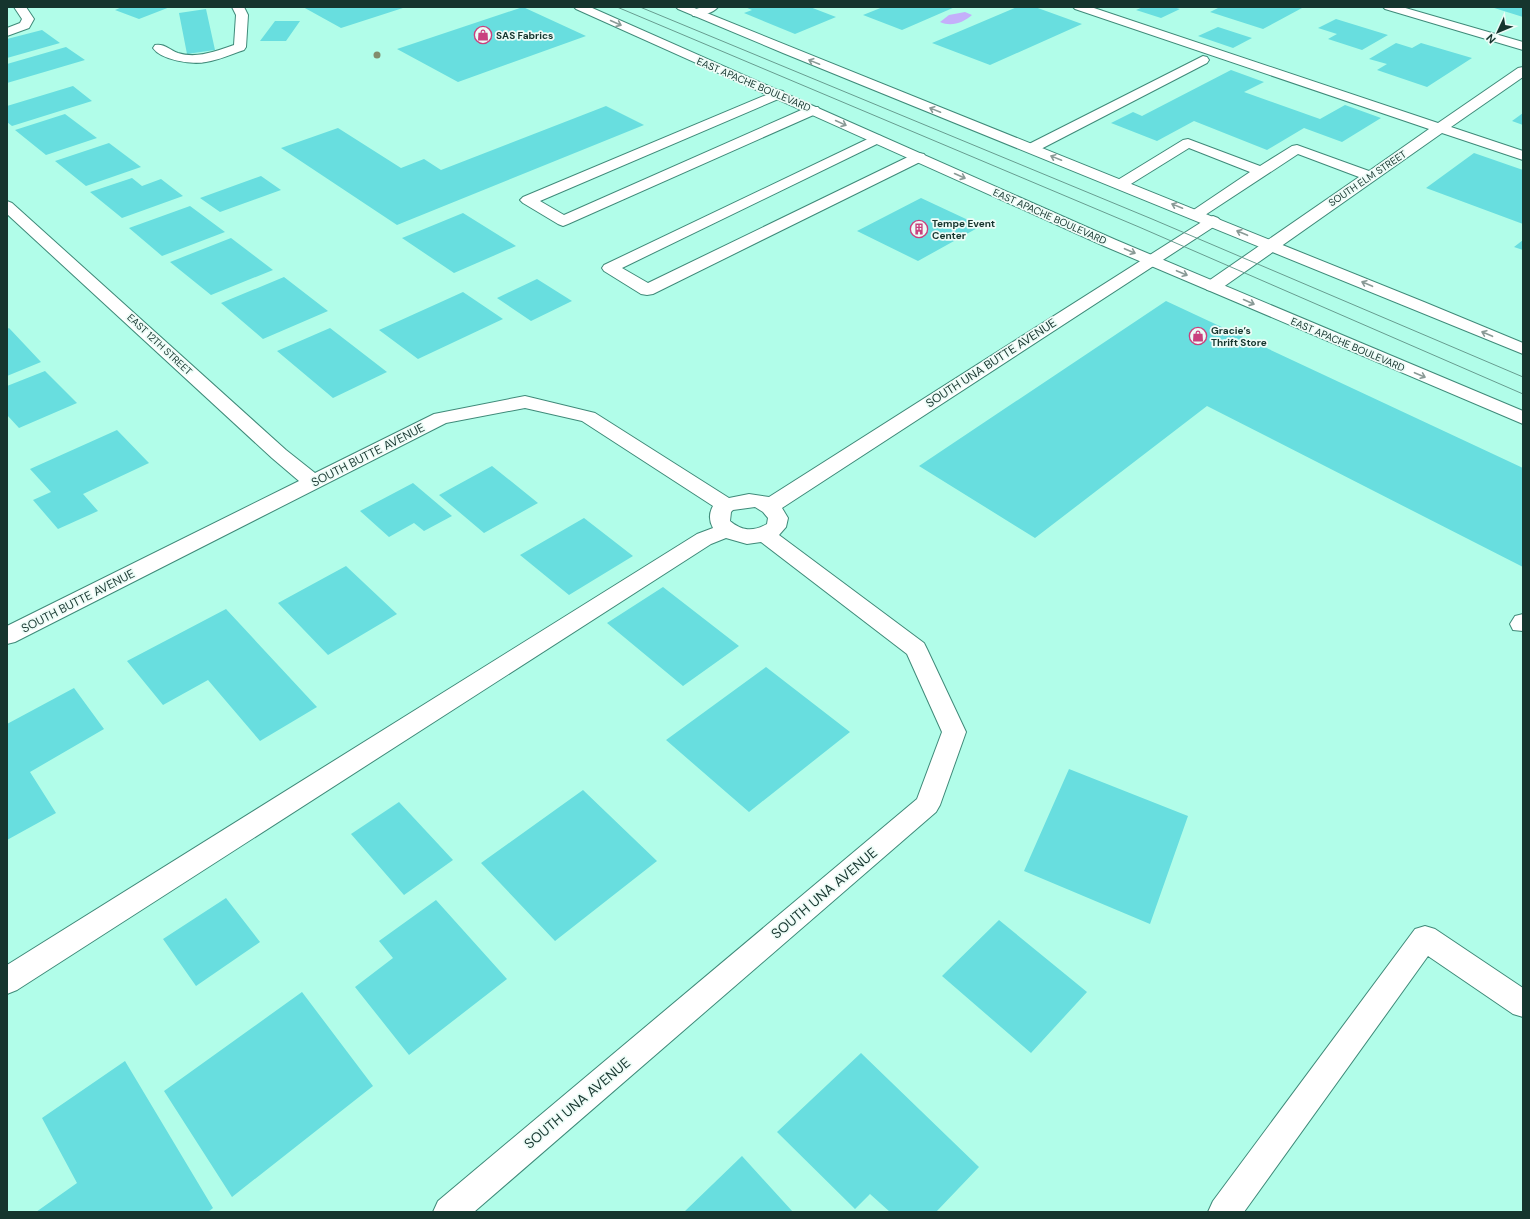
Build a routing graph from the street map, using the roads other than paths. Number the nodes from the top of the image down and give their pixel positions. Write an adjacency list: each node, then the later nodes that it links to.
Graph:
1 (20, 7): 9 (street)
2 (238, 7): 11 (street)
3 (580, 7): 14 (street, EAST APACHE BOULEVARD, one-way to 14)
4 (682, 7): 8 (street)
5 (712, 7): 8 (street)
6 (1079, 7): 16 (street)
7 (1390, 7): 10 (street)
8 (697, 13): 18 (street, one-way to 8)
9 (7, 32)
10 (1523, 46)
11 (159, 48)
12 (1203, 60): 18 (street)
13 (1523, 71): 16 (street, SOUTH ELM STREET)
14 (778, 94): 15 (street, EAST APACHE BOULEVARD); 15 (street)
15 (813, 110): 17 (street, EAST APACHE BOULEVARD, one-way to 17)
16 (1440, 128): 19 (street); 22 (street, SOUTH ELM STREET)
17 (876, 139): 20 (street, EAST APACHE BOULEVARD); 20 (street)
18 (1032, 148): 23 (street, one-way to 18)
19 (1523, 156)
20 (919, 157): 28 (street, EAST APACHE BOULEVARD, one-way to 28)
21 (1261, 171): 22 (street); 23 (street); 25 (street)
22 (1370, 176): 27 (street, SOUTH ELM STREET)
23 (1121, 184): 25 (street, one-way to 23)
24 (7, 206): 32 (street, EAST 12TH STREET)
25 (1197, 214): 26 (street)
26 (1213, 220): 27 (street, one-way to 26); 28 (street, SOUTH UNA BUTTE AVENUE)
27 (1271, 245): 29 (street, SOUTH ELM STREET); 30 (street, one-way to 27)
28 (1150, 260): 29 (street, EAST APACHE BOULEVARD, one-way to 29); 33 (street, SOUTH UNA BUTTE AVENUE)
29 (1213, 286): 31 (street, EAST APACHE BOULEVARD, one-way to 31)
30 (1523, 349)
31 (1523, 418)
32 (314, 483): 34 (street, SOUTH BUTTE AVENUE); 36 (street, SOUTH BUTTE AVENUE)
33 (770, 506): 34 (street); 35 (street)
34 (725, 515): 35 (street); 37 (street)
35 (766, 534): 39 (street, SOUTH UNA AVENUE)
36 (7, 636)
37 (7, 982)
38 (1523, 1004): 40 (street)
39 (448, 1212)
40 (1224, 1212)

